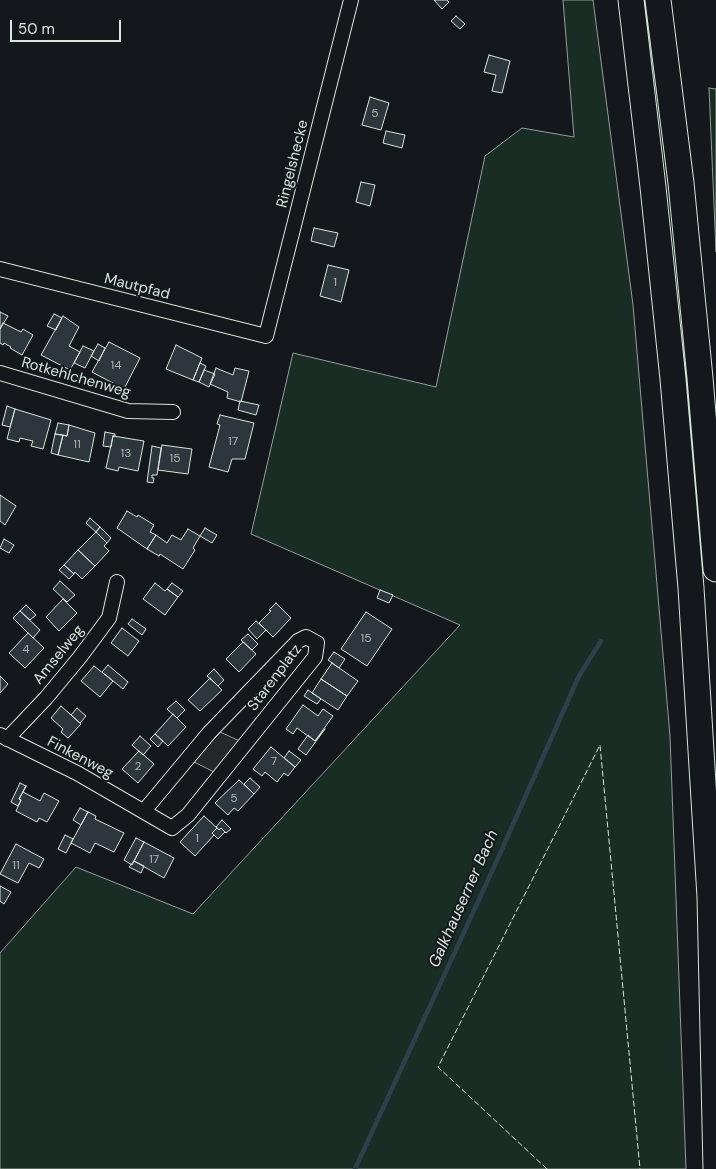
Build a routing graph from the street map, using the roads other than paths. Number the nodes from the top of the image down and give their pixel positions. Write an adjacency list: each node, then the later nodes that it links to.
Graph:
1 (351, 0): 5 (street, Ringelshecke)
2 (630, 0): 12 (highway)
3 (658, 0): 8 (highway)
4 (0, 270): 5 (street, Mautpfad)
5 (266, 336)
6 (0, 373): 7 (street, Rotkehlchenweg)
7 (173, 412)
8 (716, 569)
9 (117, 582): 10 (street, Amselweg)
10 (4, 737): 11 (street, Finkenweg)
11 (144, 811): 11 (street, Starenplatz)
12 (716, 1169)

